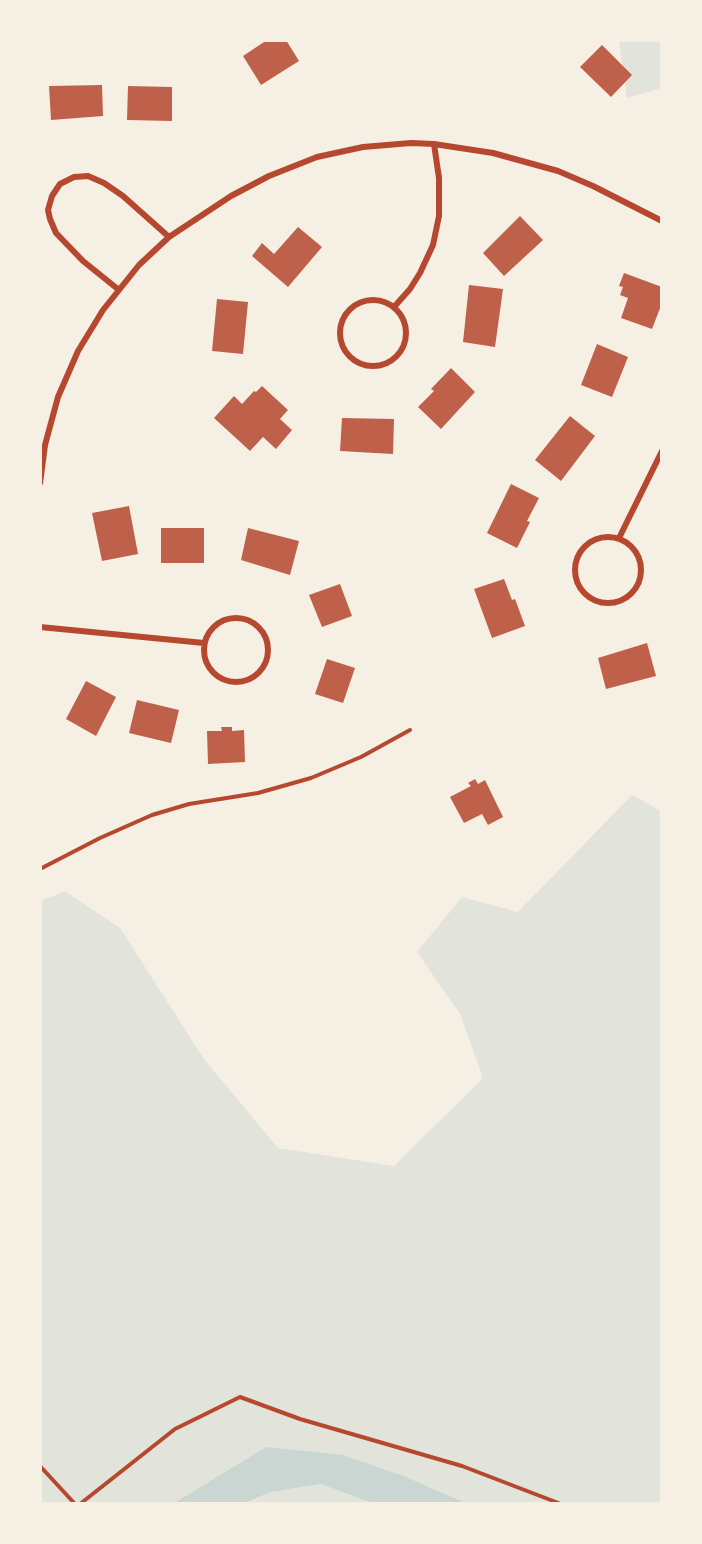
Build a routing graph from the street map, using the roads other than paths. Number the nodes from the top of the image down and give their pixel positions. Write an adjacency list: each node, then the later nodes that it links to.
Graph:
1 (434, 144): 2 (street); 3 (street); 5 (street)
2 (662, 221)
3 (169, 237): 4 (street); 4 (street)
4 (118, 291): 7 (street)
5 (394, 307): 5 (street)
6 (662, 451): 8 (street)
7 (40, 483)
8 (619, 538): 8 (street)
9 (40, 627): 10 (street)
10 (204, 643): 10 (street)

